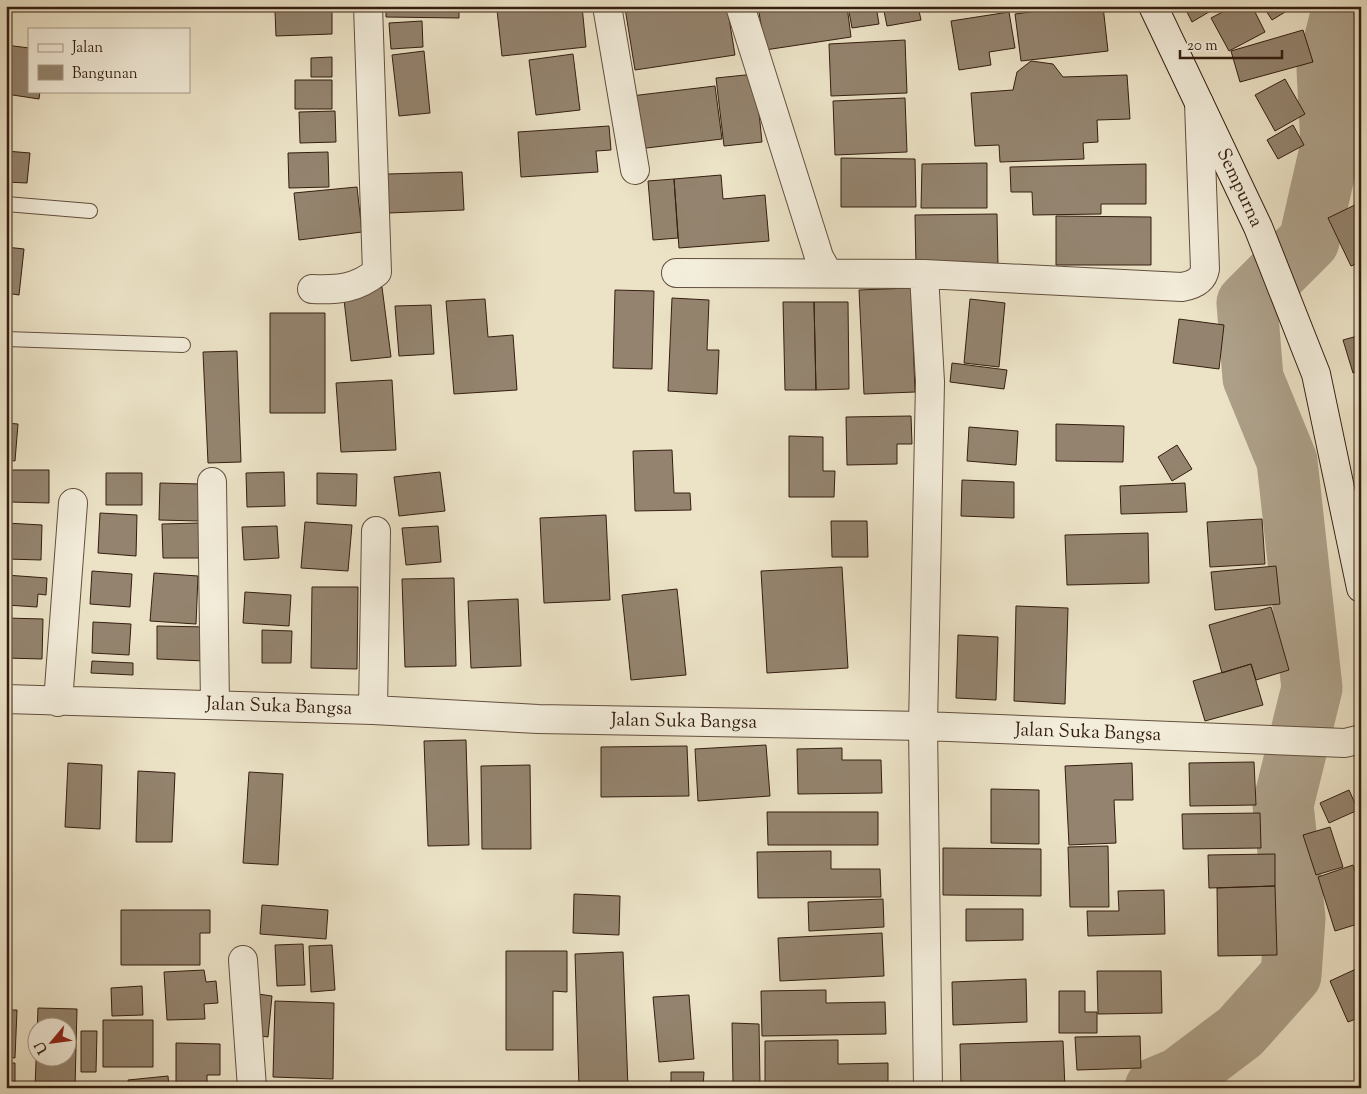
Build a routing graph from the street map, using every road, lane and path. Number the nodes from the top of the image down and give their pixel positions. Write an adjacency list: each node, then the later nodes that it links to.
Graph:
1 (368, 6): 12 (street)
2 (607, 6): 6 (street)
3 (740, 6): 10 (street)
4 (1152, 6): 5 (street, Sempurna)
5 (1199, 103): 11 (street); 18 (street, Sempurna)
6 (635, 170)
7 (6, 204): 8 (lane)
8 (90, 211)
9 (676, 273): 10 (street)
10 (828, 273): 11 (street)
11 (924, 274): 23 (street)
12 (312, 289)
13 (6, 339): 14 (lane)
14 (183, 345)
15 (212, 482): 21 (street)
16 (73, 503): 20 (street)
17 (376, 531): 22 (street)
18 (1361, 588)
19 (6, 699): 20 (street, Jalan Suka Bangsa)
20 (58, 702): 21 (street, Jalan Suka Bangsa)
21 (215, 705): 22 (street, Jalan Suka Bangsa)
22 (374, 710): 23 (street, Jalan Suka Bangsa)
23 (923, 726): 24 (street, Jalan Suka Bangsa); 27 (street)
24 (1353, 741)
25 (243, 960): 26 (street)
26 (252, 1088)
27 (928, 1088)

